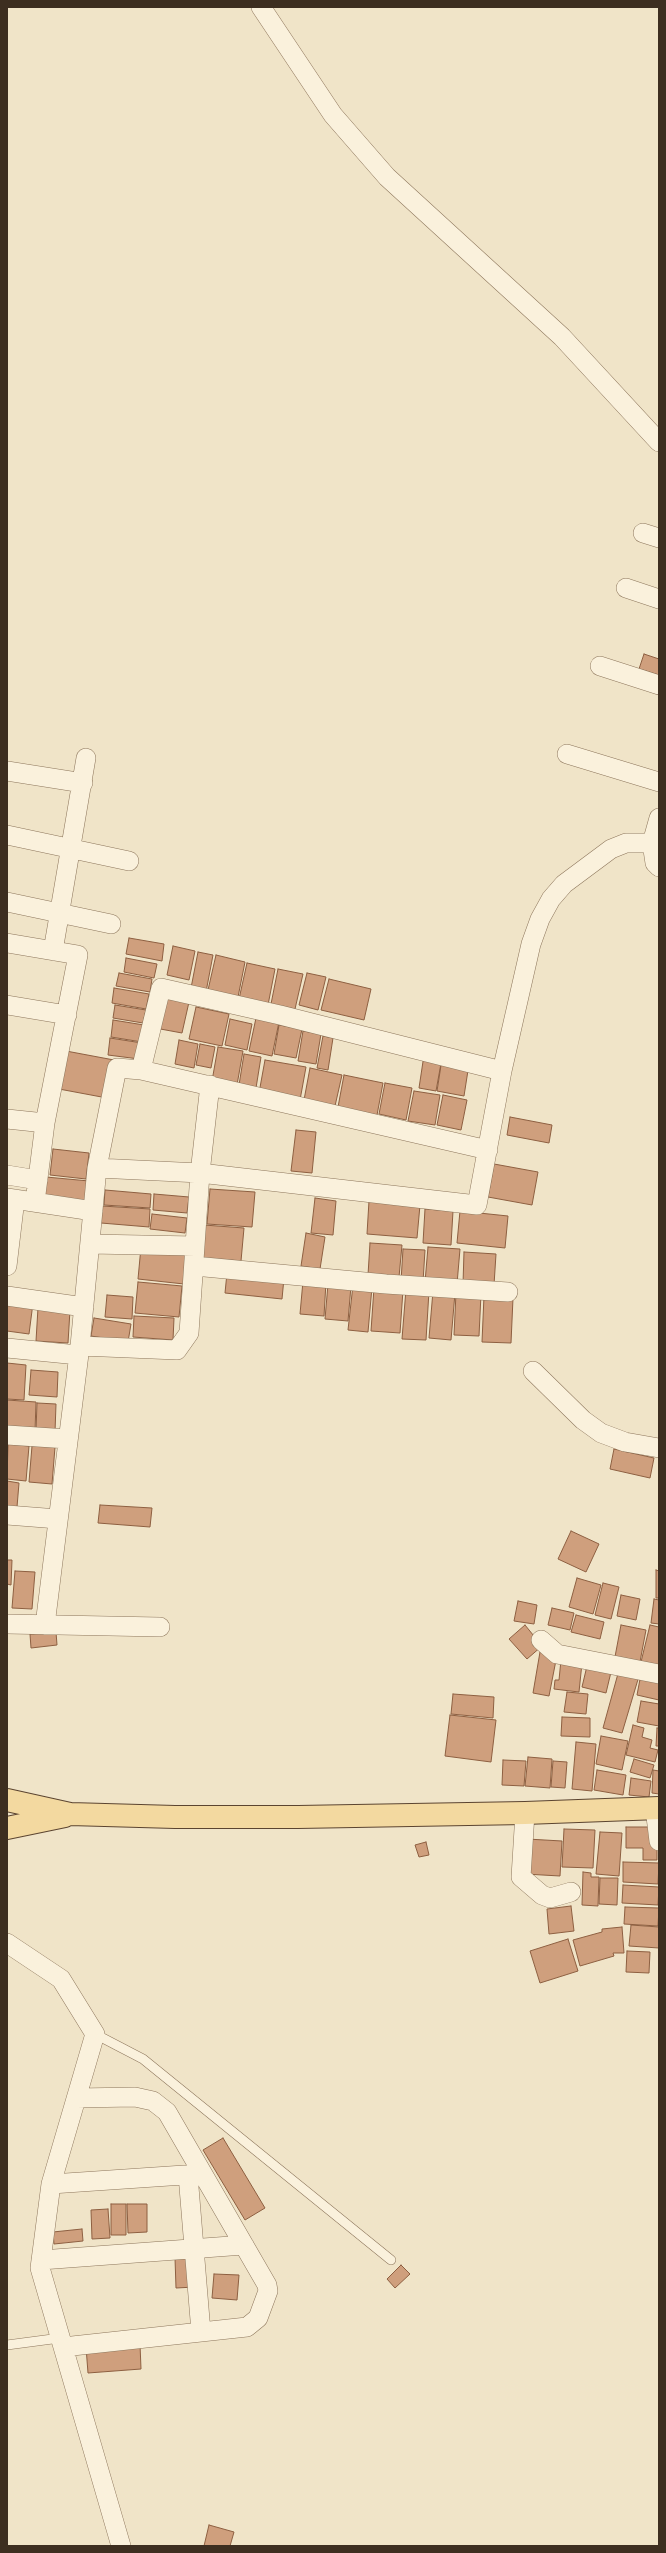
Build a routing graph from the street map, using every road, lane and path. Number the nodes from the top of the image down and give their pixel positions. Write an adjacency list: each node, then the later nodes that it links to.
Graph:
1 (261, 7): 2 (street)
2 (659, 442)
3 (626, 588): 4 (street)
4 (659, 600)
5 (600, 666): 6 (street)
6 (659, 685)
7 (566, 754): 10 (street)
8 (86, 758): 11 (street)
9 (7, 771): 11 (street)
10 (659, 782)
11 (83, 783): 15 (street)
12 (659, 818): 14 (street)
13 (7, 836): 15 (street)
14 (652, 843): 17 (street); 26 (street)
15 (71, 848): 16 (street); 19 (street)
16 (130, 861)
17 (659, 867)
18 (7, 902): 19 (street)
19 (60, 913): 20 (street); 22 (street)
20 (111, 924)
21 (7, 943): 22 (street)
22 (53, 951): 24 (street)
23 (7, 1005): 24 (street)
24 (67, 1015): 29 (street)
25 (141, 1070): 26 (street); 27 (street); 31 (street)
26 (502, 1071): 30 (street)
27 (210, 1085): 30 (street); 32 (street)
28 (7, 1119): 29 (street)
29 (45, 1123): 34 (street)
30 (488, 1150): 32 (street)
31 (97, 1168): 32 (street); 37 (street)
32 (200, 1173): 39 (street)
33 (7, 1175): 34 (street)
34 (38, 1180): 36 (street)
35 (11, 1199): 36 (street); 40 (street)
36 (35, 1202): 37 (street)
37 (93, 1211): 38 (street)
38 (90, 1244): 39 (street); 44 (street)
39 (195, 1246): 41 (street)
40 (7, 1266)
41 (194, 1266): 42 (street); 46 (street)
42 (508, 1292)
43 (7, 1296): 44 (street)
44 (84, 1307): 46 (street)
45 (7, 1348): 46 (street)
46 (79, 1351): 49 (street)
47 (533, 1371): 50 (street)
48 (7, 1435): 49 (street)
49 (68, 1439): 52 (street)
50 (659, 1448)
51 (7, 1515): 52 (street)
52 (58, 1519): 54 (street)
53 (7, 1624): 54 (street)
54 (45, 1625): 55 (street)
55 (160, 1627)
56 (541, 1640): 57 (street)
57 (659, 1674)
58 (7, 1800): 61 (main road)
59 (657, 1808): 60 (main road); 63 (street)
60 (525, 1813): 61 (main road); 64 (street)
61 (70, 1814): 62 (main road)
62 (7, 1828)
63 (659, 1842)
64 (571, 1892)
65 (7, 1943): 66 (street)
66 (95, 2034): 67 (street); 73 (lane)
67 (77, 2098): 68 (street); 69 (street)
68 (195, 2174): 69 (street); 70 (street); 71 (street)
69 (51, 2184): 72 (street)
70 (244, 2245): 71 (street); 74 (street)
71 (193, 2248): 72 (street); 74 (street)
72 (41, 2260): 75 (street)
73 (391, 2260)
74 (201, 2332): 75 (street)
75 (62, 2343): 76 (lane); 77 (street)
76 (7, 2345)
77 (121, 2546)

